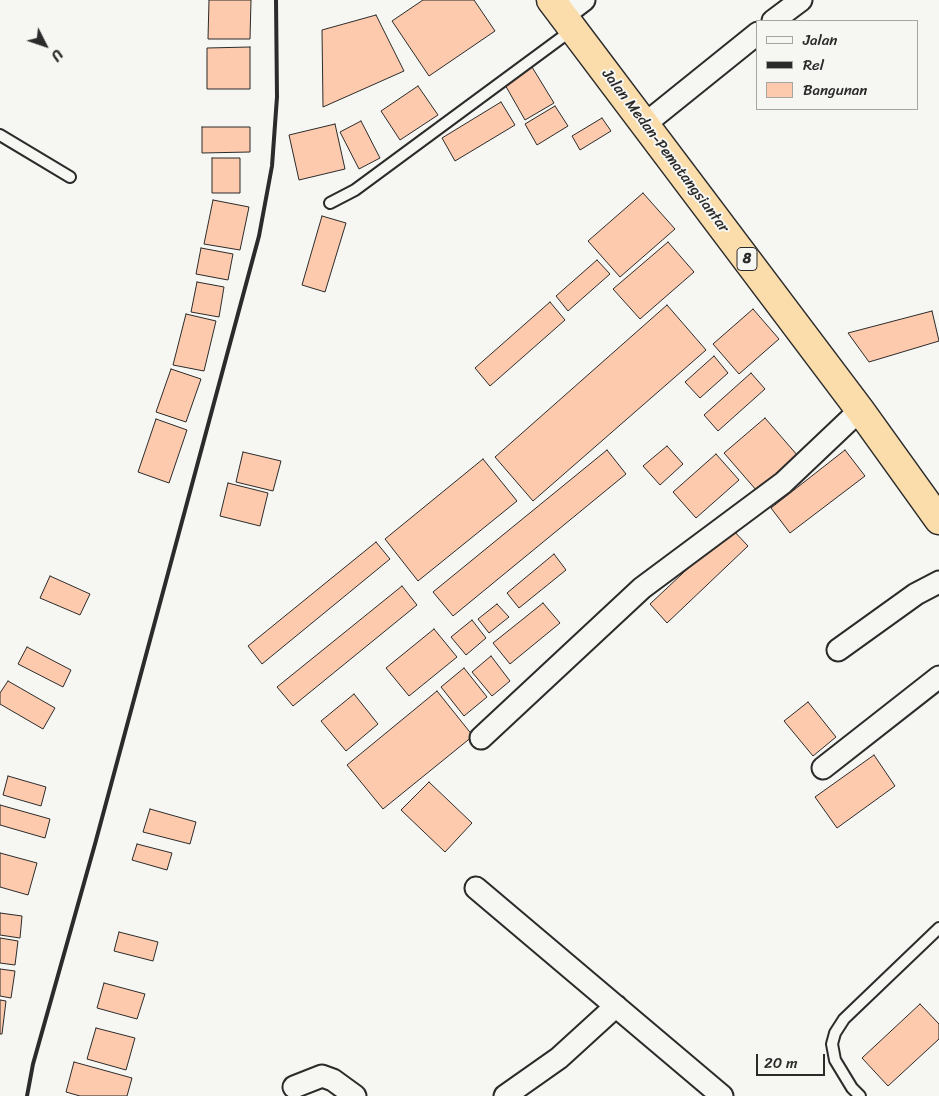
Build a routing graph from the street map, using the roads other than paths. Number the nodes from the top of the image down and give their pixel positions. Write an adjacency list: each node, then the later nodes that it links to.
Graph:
1 (801, 0): 3 (street)
2 (568, 11): 5 (highway, Jalan Medan-Pematangsiantar / 8); 8 (lane)
3 (774, 20)
4 (756, 35): 5 (street)
5 (645, 124): 9 (highway, Jalan Medan-Pematangsiantar / 8)
6 (0, 135): 7 (lane)
7 (70, 177)
8 (330, 203)
9 (860, 410): 10 (highway, Jalan Medan-Pematangsiantar / 8); 14 (street)
10 (939, 520)
11 (939, 582): 12 (street)
12 (838, 650)
13 (939, 677): 15 (street)
14 (481, 738)
15 (823, 768)
16 (476, 888): 18 (street)
17 (939, 928): 23 (lane)
18 (616, 1006): 21 (street); 22 (street)
19 (294, 1087): 20 (street)
20 (355, 1096)
21 (505, 1096)
22 (722, 1096)
23 (860, 1096)

